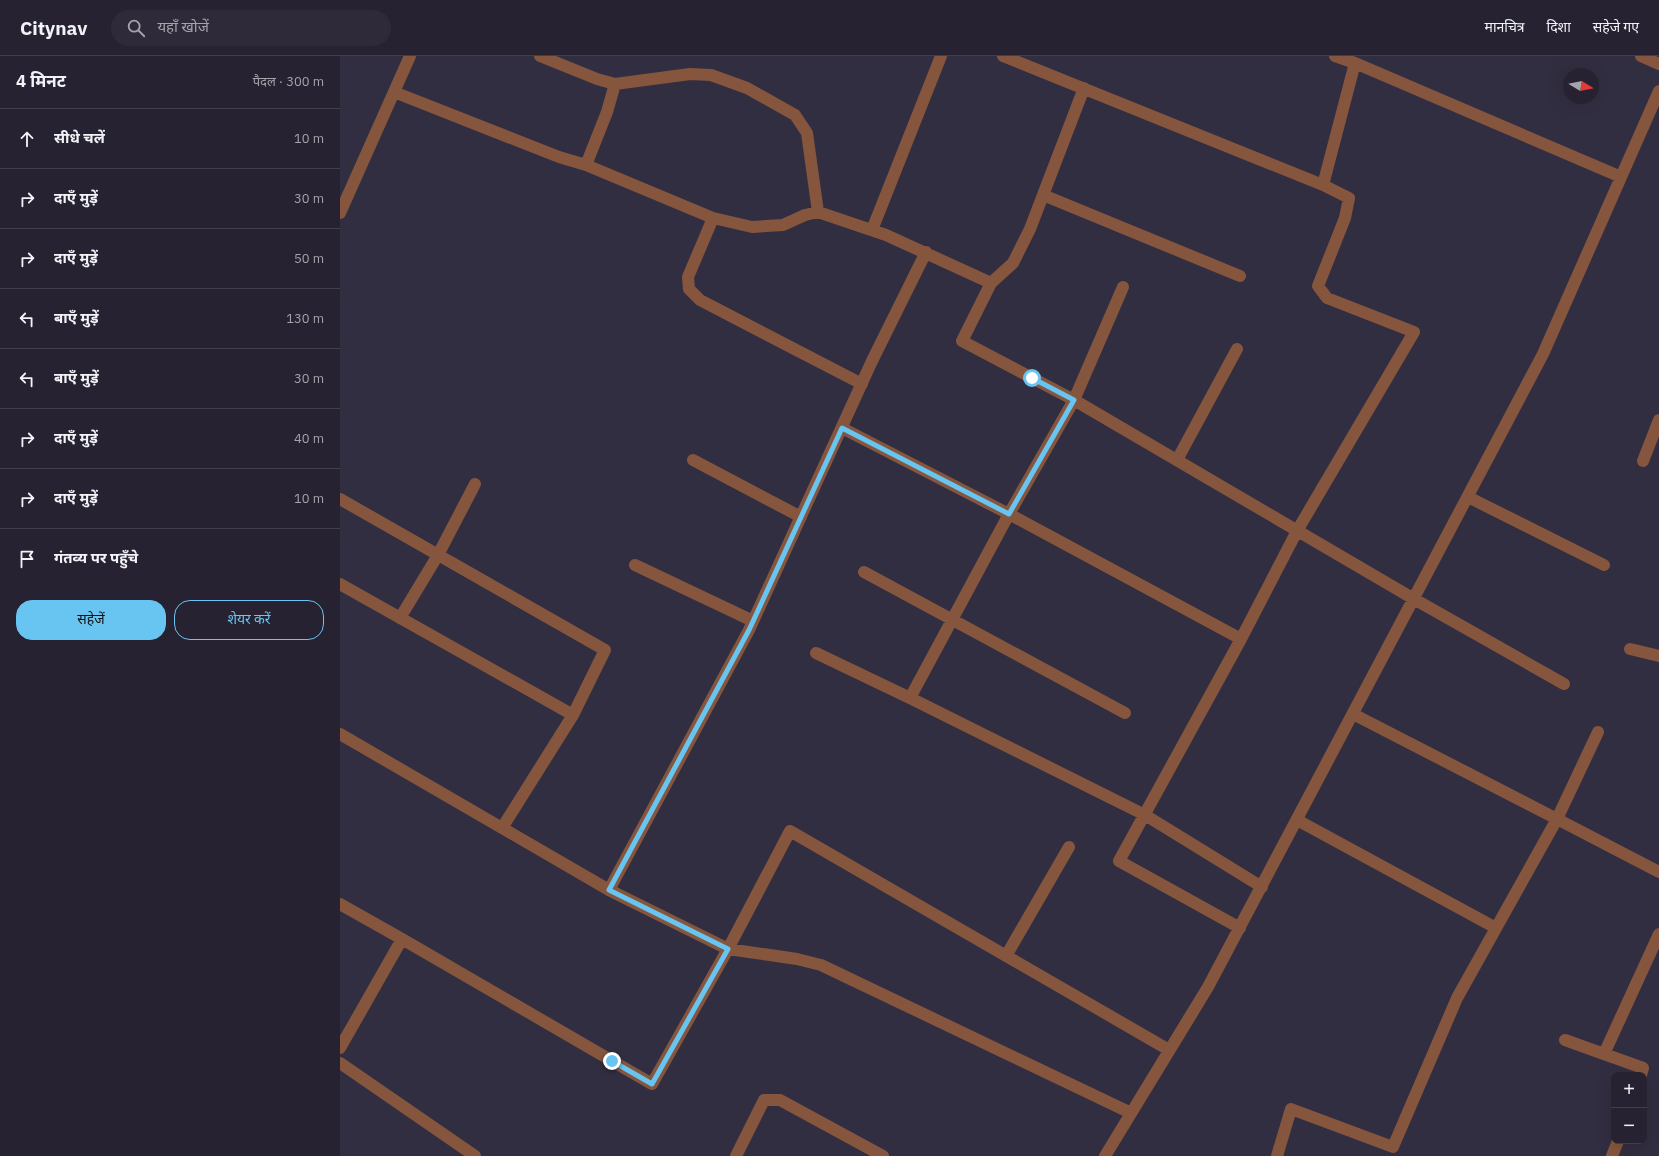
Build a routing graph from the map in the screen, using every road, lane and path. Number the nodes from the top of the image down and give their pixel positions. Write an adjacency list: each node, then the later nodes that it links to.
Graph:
1 (410, 56): 11 (street)
2 (540, 56): 9 (street)
3 (941, 56): 20 (street)
4 (1003, 56): 10 (street)
5 (1335, 56): 7 (street)
6 (1641, 56): 8 (street)
7 (1355, 63): 14 (street); 15 (street)
8 (1659, 64)
9 (615, 84): 13 (street); 17 (street)
10 (1084, 88): 15 (street); 16 (street)
11 (394, 92): 13 (street); 18 (street)
12 (1659, 92): 14 (street)
13 (586, 166): 19 (street)
14 (1621, 177): 34 (street)
15 (1323, 184): 38 (street)
16 (1044, 195): 22 (street); 23 (street)
17 (818, 212): 19 (street); 20 (street)
18 (340, 213)
19 (713, 218): 26 (street)
20 (872, 230): 21 (street)
21 (926, 252): 23 (street); 26 (street)
22 (1240, 276)
23 (991, 283): 27 (street)
24 (1123, 287): 27 (street)
25 (1237, 349): 31 (street)
26 (862, 384): 29 (street)
27 (1074, 400): 31 (street); 36 (street)
28 (1659, 420): 32 (street)
29 (842, 428): 36 (street); 37 (street)
30 (693, 460): 37 (street)
31 (1177, 460): 38 (street)
32 (1643, 461)
33 (475, 484): 39 (street)
34 (1468, 497): 41 (street); 44 (street)
35 (340, 499): 39 (street)
36 (1009, 514): 46 (street); 48 (street)
37 (801, 517): 47 (street)
38 (1297, 531): 44 (street); 48 (street)
39 (438, 555): 45 (street); 56 (street)
40 (635, 565): 47 (street)
41 (1604, 565)
42 (864, 572): 46 (street)
43 (340, 584): 45 (street)
44 (1414, 599): 52 (street); 55 (street)
45 (400, 618): 56 (street)
46 (952, 620): 53 (street); 54 (street)
47 (753, 621): 66 (street)
48 (1241, 639): 59 (street)
49 (1630, 649): 51 (street)
50 (816, 653): 53 (street)
51 (1659, 656)
52 (1564, 684)
53 (910, 698): 59 (street)
54 (1125, 712)
55 (1353, 714): 60 (street); 61 (street)
56 (573, 715): 62 (street)
57 (1598, 732): 60 (street)
58 (340, 734): 62 (street)
59 (1145, 815): 65 (street); 68 (street)
60 (1556, 819): 64 (street); 69 (street)
61 (1297, 820): 65 (street); 69 (street)
62 (502, 828): 66 (street)
63 (1069, 847): 73 (street)
64 (1659, 872)
65 (1262, 887): 68 (street)
66 (609, 890): 72 (street)
67 (340, 904): 71 (street)
68 (1240, 928): 76 (street)
69 (1496, 928): 86 (street)
70 (1659, 934): 77 (street)
71 (402, 939): 72 (street); 75 (street)
72 (728, 949): 73 (street); 80 (street)
73 (1006, 956): 76 (street)
74 (1565, 1040): 77 (street)
75 (340, 1048)
76 (1169, 1050): 80 (street)
77 (1604, 1054): 79 (street)
78 (340, 1063): 82 (street)
79 (1642, 1072)
80 (1131, 1113): 85 (street)
81 (1617, 1144): 87 (street)
82 (475, 1156)
83 (736, 1156): 84 (street)
84 (882, 1156)
85 (1105, 1156)
86 (1277, 1156)
87 (1612, 1156)

